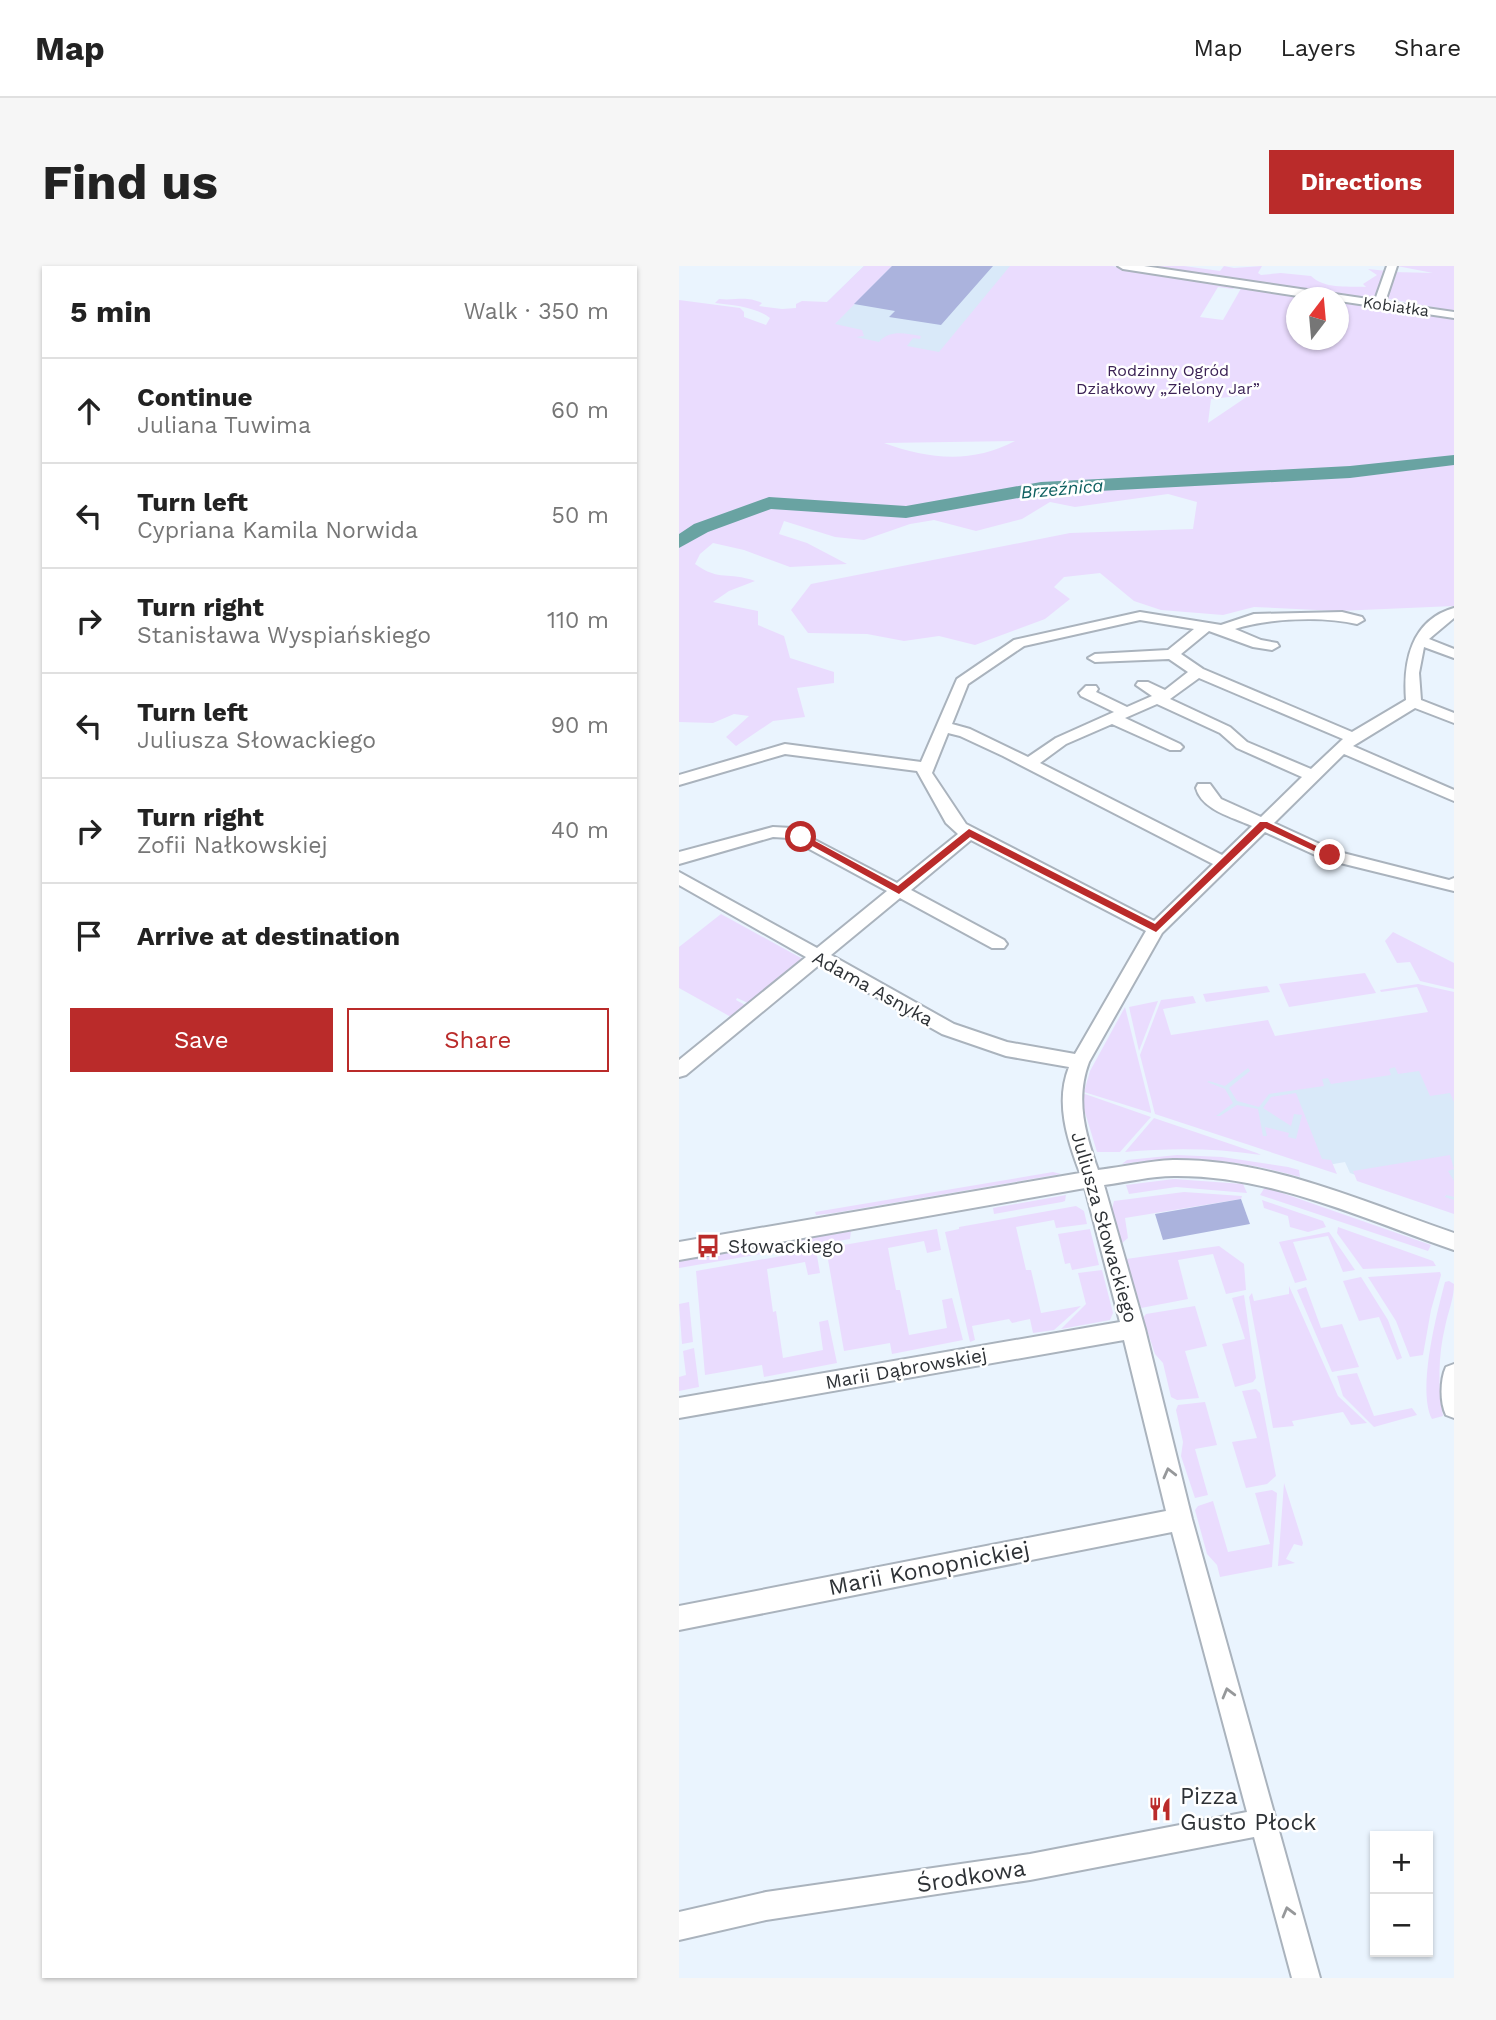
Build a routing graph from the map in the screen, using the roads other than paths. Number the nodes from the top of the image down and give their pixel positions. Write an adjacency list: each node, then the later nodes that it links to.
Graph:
1 (1123, 266): 3 (street, Kobiałka)
2 (1392, 266): 5 (street)
3 (1286, 290)
4 (1349, 300): 5 (street, Kobiałka)
5 (1379, 304): 6 (street, Kobiałka)
6 (1454, 315)
7 (1454, 612): 11 (street)
8 (1357, 620): 10 (street)
9 (1205, 627): 10 (street); 13 (street); 23 (street)
10 (1222, 629): 12 (street)
11 (1420, 641): 14 (street); 20 (street)
12 (1272, 646)
13 (1172, 654): 15 (street); 16 (street)
14 (1454, 654)
15 (1095, 658)
16 (1198, 671): 19 (street); 24 (street)
17 (1143, 685): 19 (street)
18 (1091, 689): 21 (street)
19 (1161, 698): 21 (street); 28 (street)
20 (1414, 702): 22 (street); 24 (street, Juliusza Słowackiego)
21 (1121, 716): 25 (street); 26 (street)
22 (1454, 718)
23 (943, 727): 26 (street); 27 (street)
24 (1347, 743): 28 (street, Juliusza Słowackiego); 31 (street)
25 (1175, 747)
26 (1028, 764): 35 (street)
27 (925, 767): 29 (street); 33 (street)
28 (1312, 775): 32 (street, Juliusza Słowackiego)
29 (679, 779)
30 (1204, 788): 32 (street)
31 (1454, 796)
32 (1263, 824): 35 (street, Juliusza Słowackiego); 38 (street)
33 (969, 833): 37 (street); 39 (street)
34 (679, 858): 37 (street)
35 (1223, 862): 39 (street, Juliusza Słowackiego)
36 (679, 878): 41 (street, Adama Asnyka)
37 (899, 891): 40 (street); 41 (street)
38 (1453, 891)
39 (1156, 929): 42 (street, Juliusza Słowackiego)
40 (999, 944)
41 (820, 957): 42 (street, Adama Asnyka); 43 (street)
42 (1080, 1062): 44 (street, Juliusza Słowackiego)
43 (679, 1070)
44 (1092, 1179): 45 (street); 46 (street); 47 (street, Juliusza Słowackiego)
45 (1454, 1242)
46 (679, 1251)
47 (1134, 1329): 49 (street, Marii Dąbrowskiej); 51 (street, Juliusza Słowackiego, one-way to 47)
48 (1454, 1374): 50 (street)
49 (679, 1408)
50 (1454, 1408)
51 (1180, 1519): 52 (street, Marii Konopnickiej); 53 (street, Juliusza Słowackiego, one-way to 51)
52 (679, 1618)
53 (1263, 1822): 54 (street, Środkowa); 55 (street, Juliusza Słowackiego, one-way to 53)
54 (679, 1926)
55 (1306, 1978)

